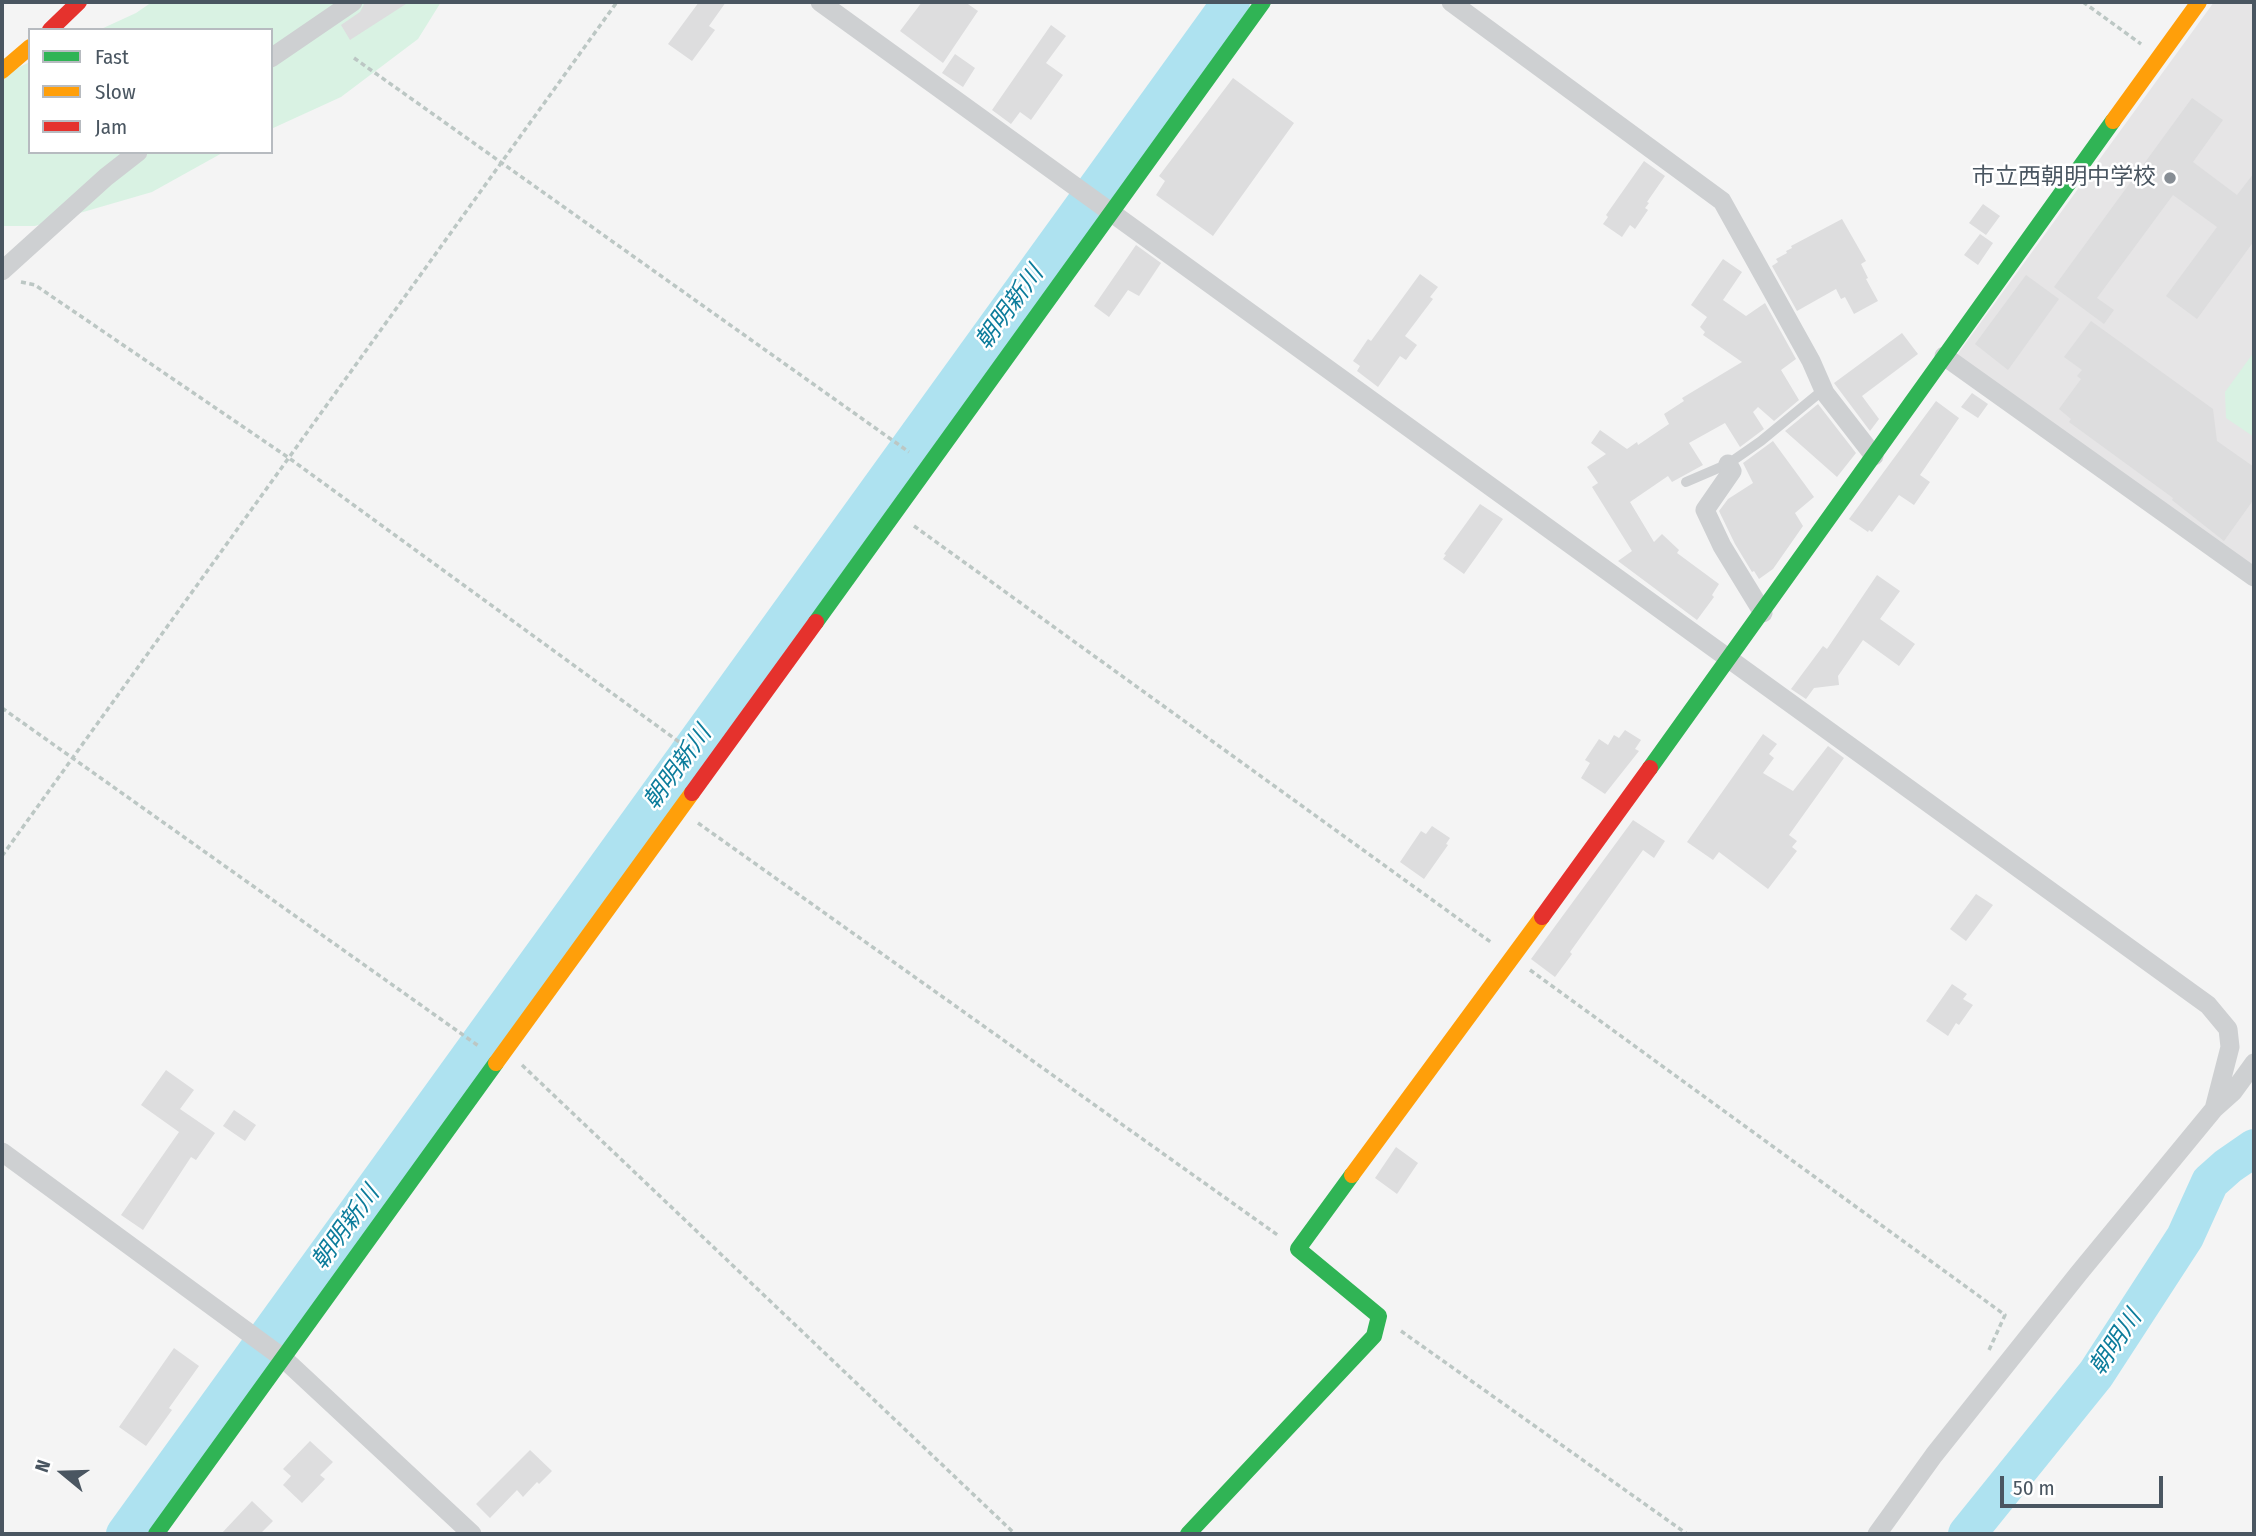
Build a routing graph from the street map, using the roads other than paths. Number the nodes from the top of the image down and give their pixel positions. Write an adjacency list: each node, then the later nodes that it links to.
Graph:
1 (79, 2): 7 (street)
2 (353, 2): 9 (street)
3 (820, 2): 12 (street)
4 (1263, 2): 12 (street)
5 (1451, 2): 15 (street)
6 (2199, 2): 14 (street)
7 (52, 28)
8 (28, 49): 10 (street)
9 (273, 57)
10 (2, 71)
11 (135, 154): 13 (street)
12 (1098, 201): 21 (street); 25 (street)
13 (10, 276)
14 (1944, 356): 16 (street); 19 (street)
15 (1823, 390): 16 (street); 17 (lane)
16 (1874, 456): 20 (street)
17 (1728, 464): 18 (lane); 20 (street)
18 (1686, 482)
19 (2254, 577)
20 (1763, 613): 21 (street)
21 (1729, 661): 23 (street); 28 (street)
22 (2254, 1063): 23 (street)
23 (2214, 1109): 29 (street)
24 (2, 1152): 25 (street)
25 (276, 1353): 26 (street); 27 (street)
26 (156, 1534)
27 (472, 1534)
28 (1188, 1534)
29 (1877, 1534)

